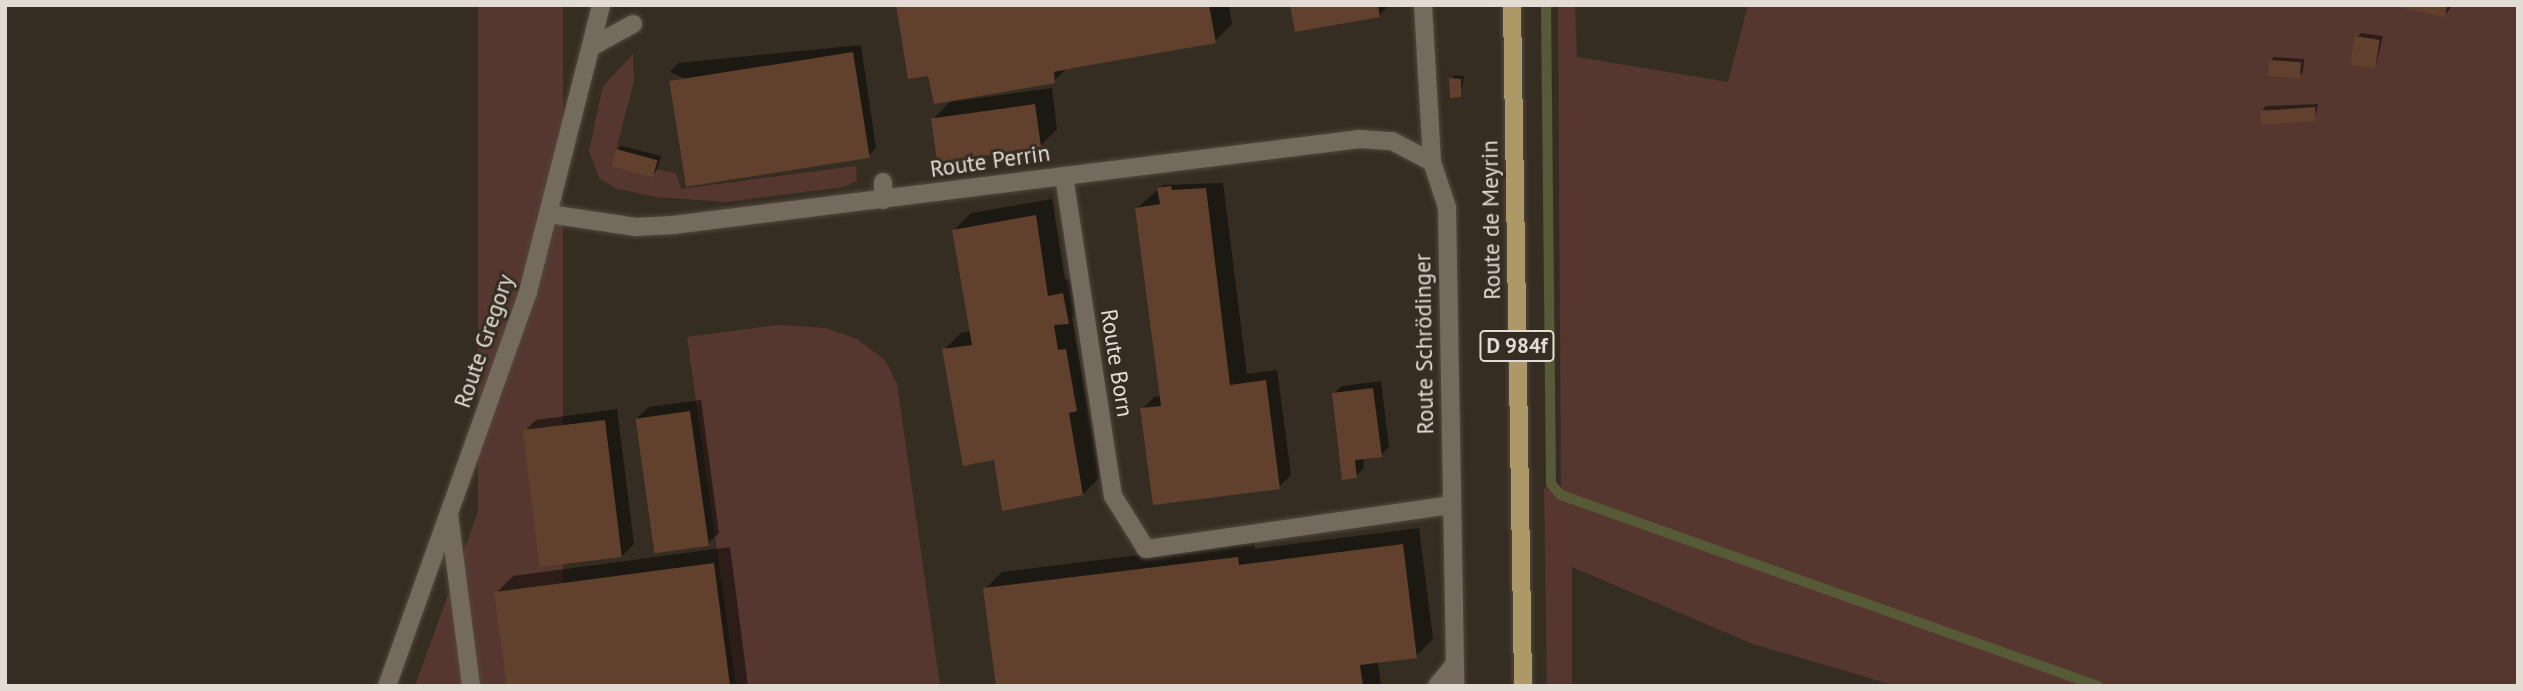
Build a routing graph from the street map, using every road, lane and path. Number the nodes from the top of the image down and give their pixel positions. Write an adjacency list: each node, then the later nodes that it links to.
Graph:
1 (601, 5): 5 (street, Route Gregory)
2 (1423, 5): 6 (street, Route Schrödinger)
3 (1512, 5): 16 (main road, Route de Meyrin / D 984f)
4 (633, 24): 5 (street)
5 (591, 47): 8 (street, Route Gregory)
6 (1432, 162): 7 (street, Route Perrin); 9 (street, Route Schrödinger)
7 (1064, 176): 8 (street, Route Perrin); 9 (street, Route Born)
8 (549, 214): 10 (street, Route Gregory)
9 (1450, 505): 11 (street, Route Schrödinger)
10 (449, 514): 12 (street, Route Gregory); 13 (street)
11 (1455, 664): 14 (street); 15 (street, Route Schrödinger)
12 (387, 686)
13 (471, 686)
14 (1437, 686)
15 (1455, 686)
16 (1523, 686)

